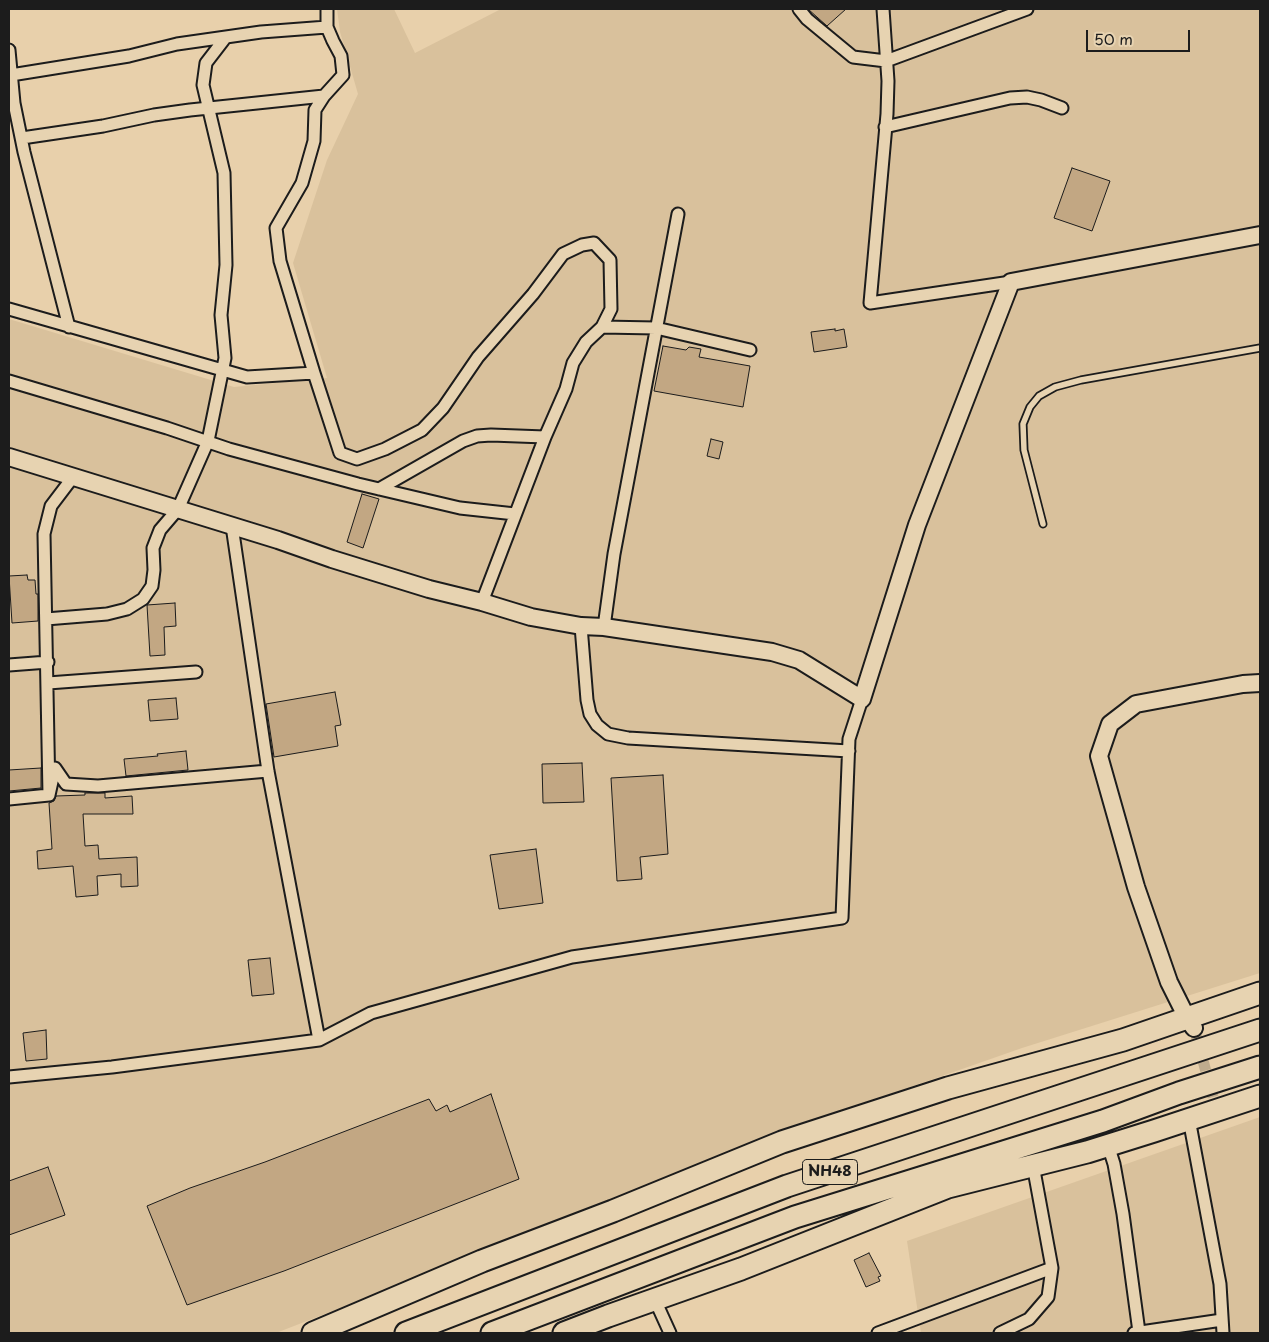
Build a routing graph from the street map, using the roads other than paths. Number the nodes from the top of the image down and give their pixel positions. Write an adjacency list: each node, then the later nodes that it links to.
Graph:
1 (327, 9): 5 (street)
2 (799, 9): 8 (street)
3 (1027, 9): 8 (street)
4 (886, 10): 8 (street)
5 (327, 27): 6 (street); 10 (street)
6 (226, 37): 9 (street); 11 (street)
7 (9, 50): 9 (street)
8 (886, 60): 13 (street)
9 (11, 75): 14 (street)
10 (324, 96): 11 (street); 25 (street)
11 (209, 107): 14 (street); 24 (street)
12 (1062, 108): 13 (street)
13 (885, 127): 17 (street)
14 (22, 138): 19 (street)
15 (678, 214): 21 (street)
16 (1260, 235): 17 (street)
17 (1011, 282): 45 (street)
18 (9, 309): 19 (street)
19 (69, 326): 24 (street)
20 (602, 327): 21 (street); 25 (street); 27 (street)
21 (656, 328): 23 (street); 39 (street)
22 (1260, 348): 34 (lane)
23 (750, 350)
24 (222, 371): 25 (street); 28 (street)
25 (314, 373)
26 (9, 381): 28 (street)
27 (545, 437): 31 (street); 33 (street)
28 (208, 440): 31 (street); 32 (street)
29 (9, 457): 30 (street)
30 (73, 477): 32 (street); 37 (street)
31 (379, 489): 33 (street)
32 (178, 509): 35 (street); 37 (street)
33 (515, 514): 36 (street)
34 (1043, 524)
35 (232, 526): 36 (street); 47 (street)
36 (482, 602): 38 (street)
37 (46, 619): 40 (street)
38 (582, 626): 39 (street); 46 (street)
39 (604, 627): 45 (street)
40 (48, 662): 41 (street); 43 (street)
41 (9, 665)
42 (196, 672): 43 (street)
43 (48, 683): 48 (street)
44 (1260, 683): 51 (street)
45 (862, 699): 46 (street)
46 (849, 752): 53 (street)
47 (268, 771): 48 (street); 53 (street)
48 (49, 796): 49 (street)
49 (9, 799)
50 (1260, 993): 51 (highway)
51 (1190, 1023): 63 (highway)
52 (1260, 1030): 64 (highway, NH48)
53 (319, 1040): 55 (street)
54 (1260, 1067): 65 (highway, NH48)
55 (9, 1077)
56 (1260, 1096): 57 (highway)
57 (1189, 1119): 58 (highway); 62 (street)
58 (1108, 1146): 59 (highway); 70 (street)
59 (1033, 1165): 60 (street); 61 (highway)
60 (1052, 1268): 68 (street); 69 (street)
61 (655, 1300): 66 (highway); 67 (street)
62 (1222, 1320): 70 (street); 71 (street)
63 (313, 1333)
64 (406, 1333)
65 (492, 1333)
66 (564, 1333)
67 (670, 1333)
68 (878, 1333)
69 (1000, 1333)
70 (1137, 1333)
71 (1223, 1333)

